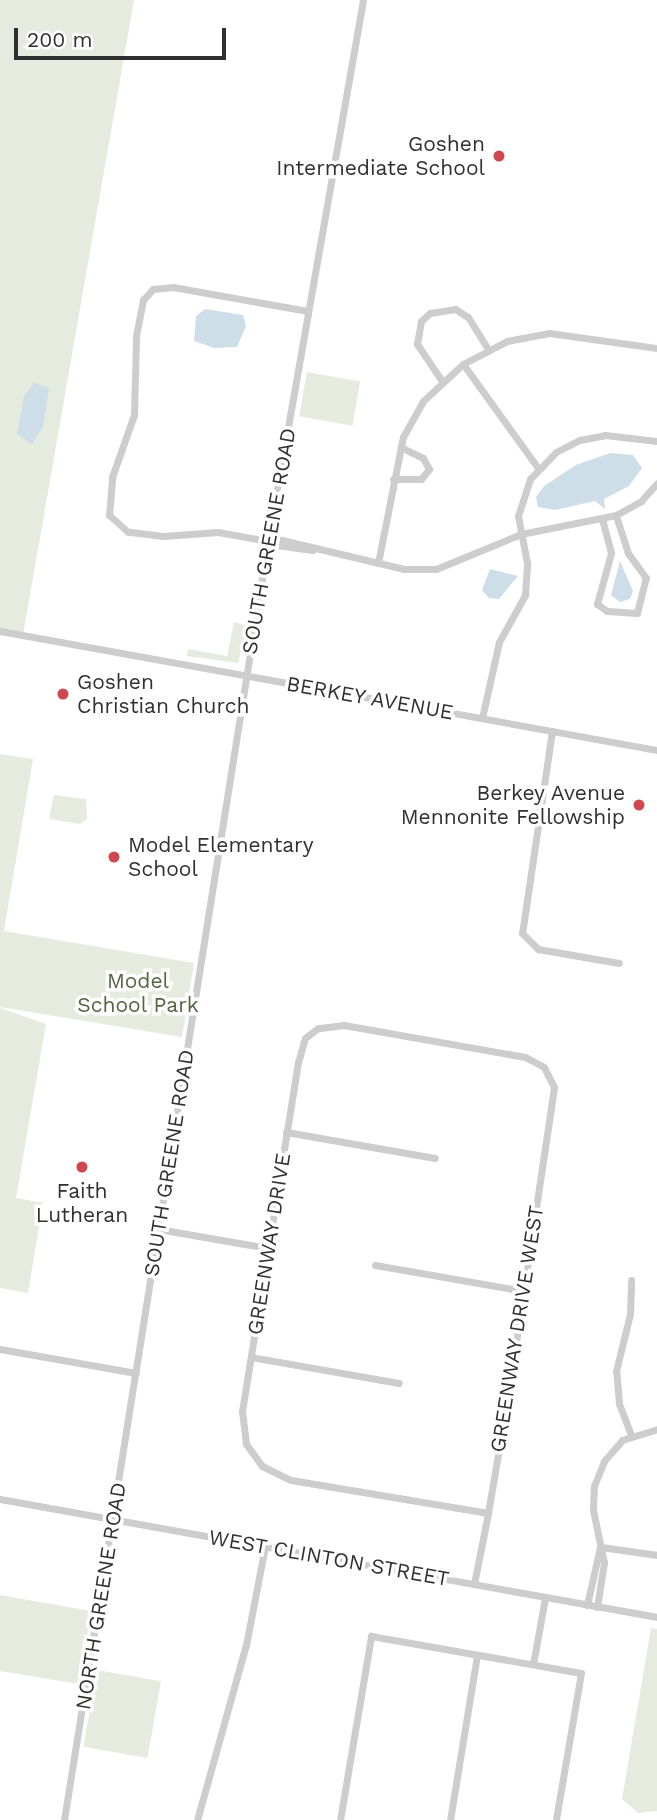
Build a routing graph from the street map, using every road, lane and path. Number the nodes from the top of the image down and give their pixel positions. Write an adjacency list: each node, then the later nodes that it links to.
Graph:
1 (363, 0): 2 (street, SOUTH GREENE ROAD)
2 (308, 311): 15 (street, SOUTH GREENE ROAD); 15 (street)
3 (487, 348): 4 (street); 5 (street); 6 (street)
4 (657, 348)
5 (463, 364): 6 (street); 9 (street)
6 (442, 381): 8 (street)
7 (657, 441): 9 (street)
8 (400, 447): 10 (street); 10 (street)
9 (538, 468): 14 (street)
10 (393, 479): 16 (street)
11 (657, 483): 12 (street)
12 (616, 515): 13 (street); 13 (street)
13 (602, 519): 14 (street)
14 (521, 534): 16 (street); 19 (street)
15 (268, 541): 16 (street); 18 (street, SOUTH GREENE ROAD)
16 (379, 563)
17 (0, 631): 18 (street, BERKEY AVENUE)
18 (246, 675): 19 (street, BERKEY AVENUE); 26 (street, SOUTH GREENE ROAD)
19 (482, 718): 20 (street, BERKEY AVENUE)
20 (552, 731): 21 (street, BERKEY AVENUE); 22 (street)
21 (657, 750)
22 (619, 963)
23 (550, 1074): 24 (street, GREENWAY DRIVE); 30 (street, GREENWAY DRIVE WEST)
24 (286, 1132): 25 (street); 27 (street, GREENWAY DRIVE)
25 (435, 1158)
26 (158, 1229): 27 (street); 33 (street, SOUTH GREENE ROAD)
27 (268, 1248): 32 (street, GREENWAY DRIVE)
28 (375, 1265): 30 (street)
29 (631, 1280): 36 (street)
30 (524, 1291): 38 (street, GREENWAY DRIVE WEST)
31 (0, 1349): 33 (street)
32 (251, 1357): 34 (street); 38 (street, GREENWAY DRIVE)
33 (136, 1373): 39 (street, NORTH GREENE ROAD)
34 (399, 1383)
35 (657, 1429): 36 (street)
36 (631, 1435): 41 (street)
37 (0, 1499): 39 (street, WEST CLINTON STREET)
38 (488, 1513): 43 (street, GREENWAY DRIVE WEST)
39 (114, 1518): 40 (street, WEST CLINTON STREET); 50 (street, NORTH GREENE ROAD)
40 (265, 1546): 43 (street, WEST CLINTON STREET); 51 (street)
41 (601, 1547): 42 (street); 45 (street); 46 (street)
42 (657, 1555)
43 (474, 1584): 44 (street, WEST CLINTON STREET)
44 (545, 1598): 45 (street, WEST CLINTON STREET); 49 (street)
45 (587, 1605): 46 (street, WEST CLINTON STREET)
46 (597, 1607): 47 (street, WEST CLINTON STREET)
47 (657, 1617)
48 (477, 1655): 49 (street); 52 (street); 53 (street)
49 (533, 1664): 54 (street)
50 (64, 1820)
51 (197, 1820)
52 (340, 1820)
53 (450, 1820)
54 (556, 1820)

